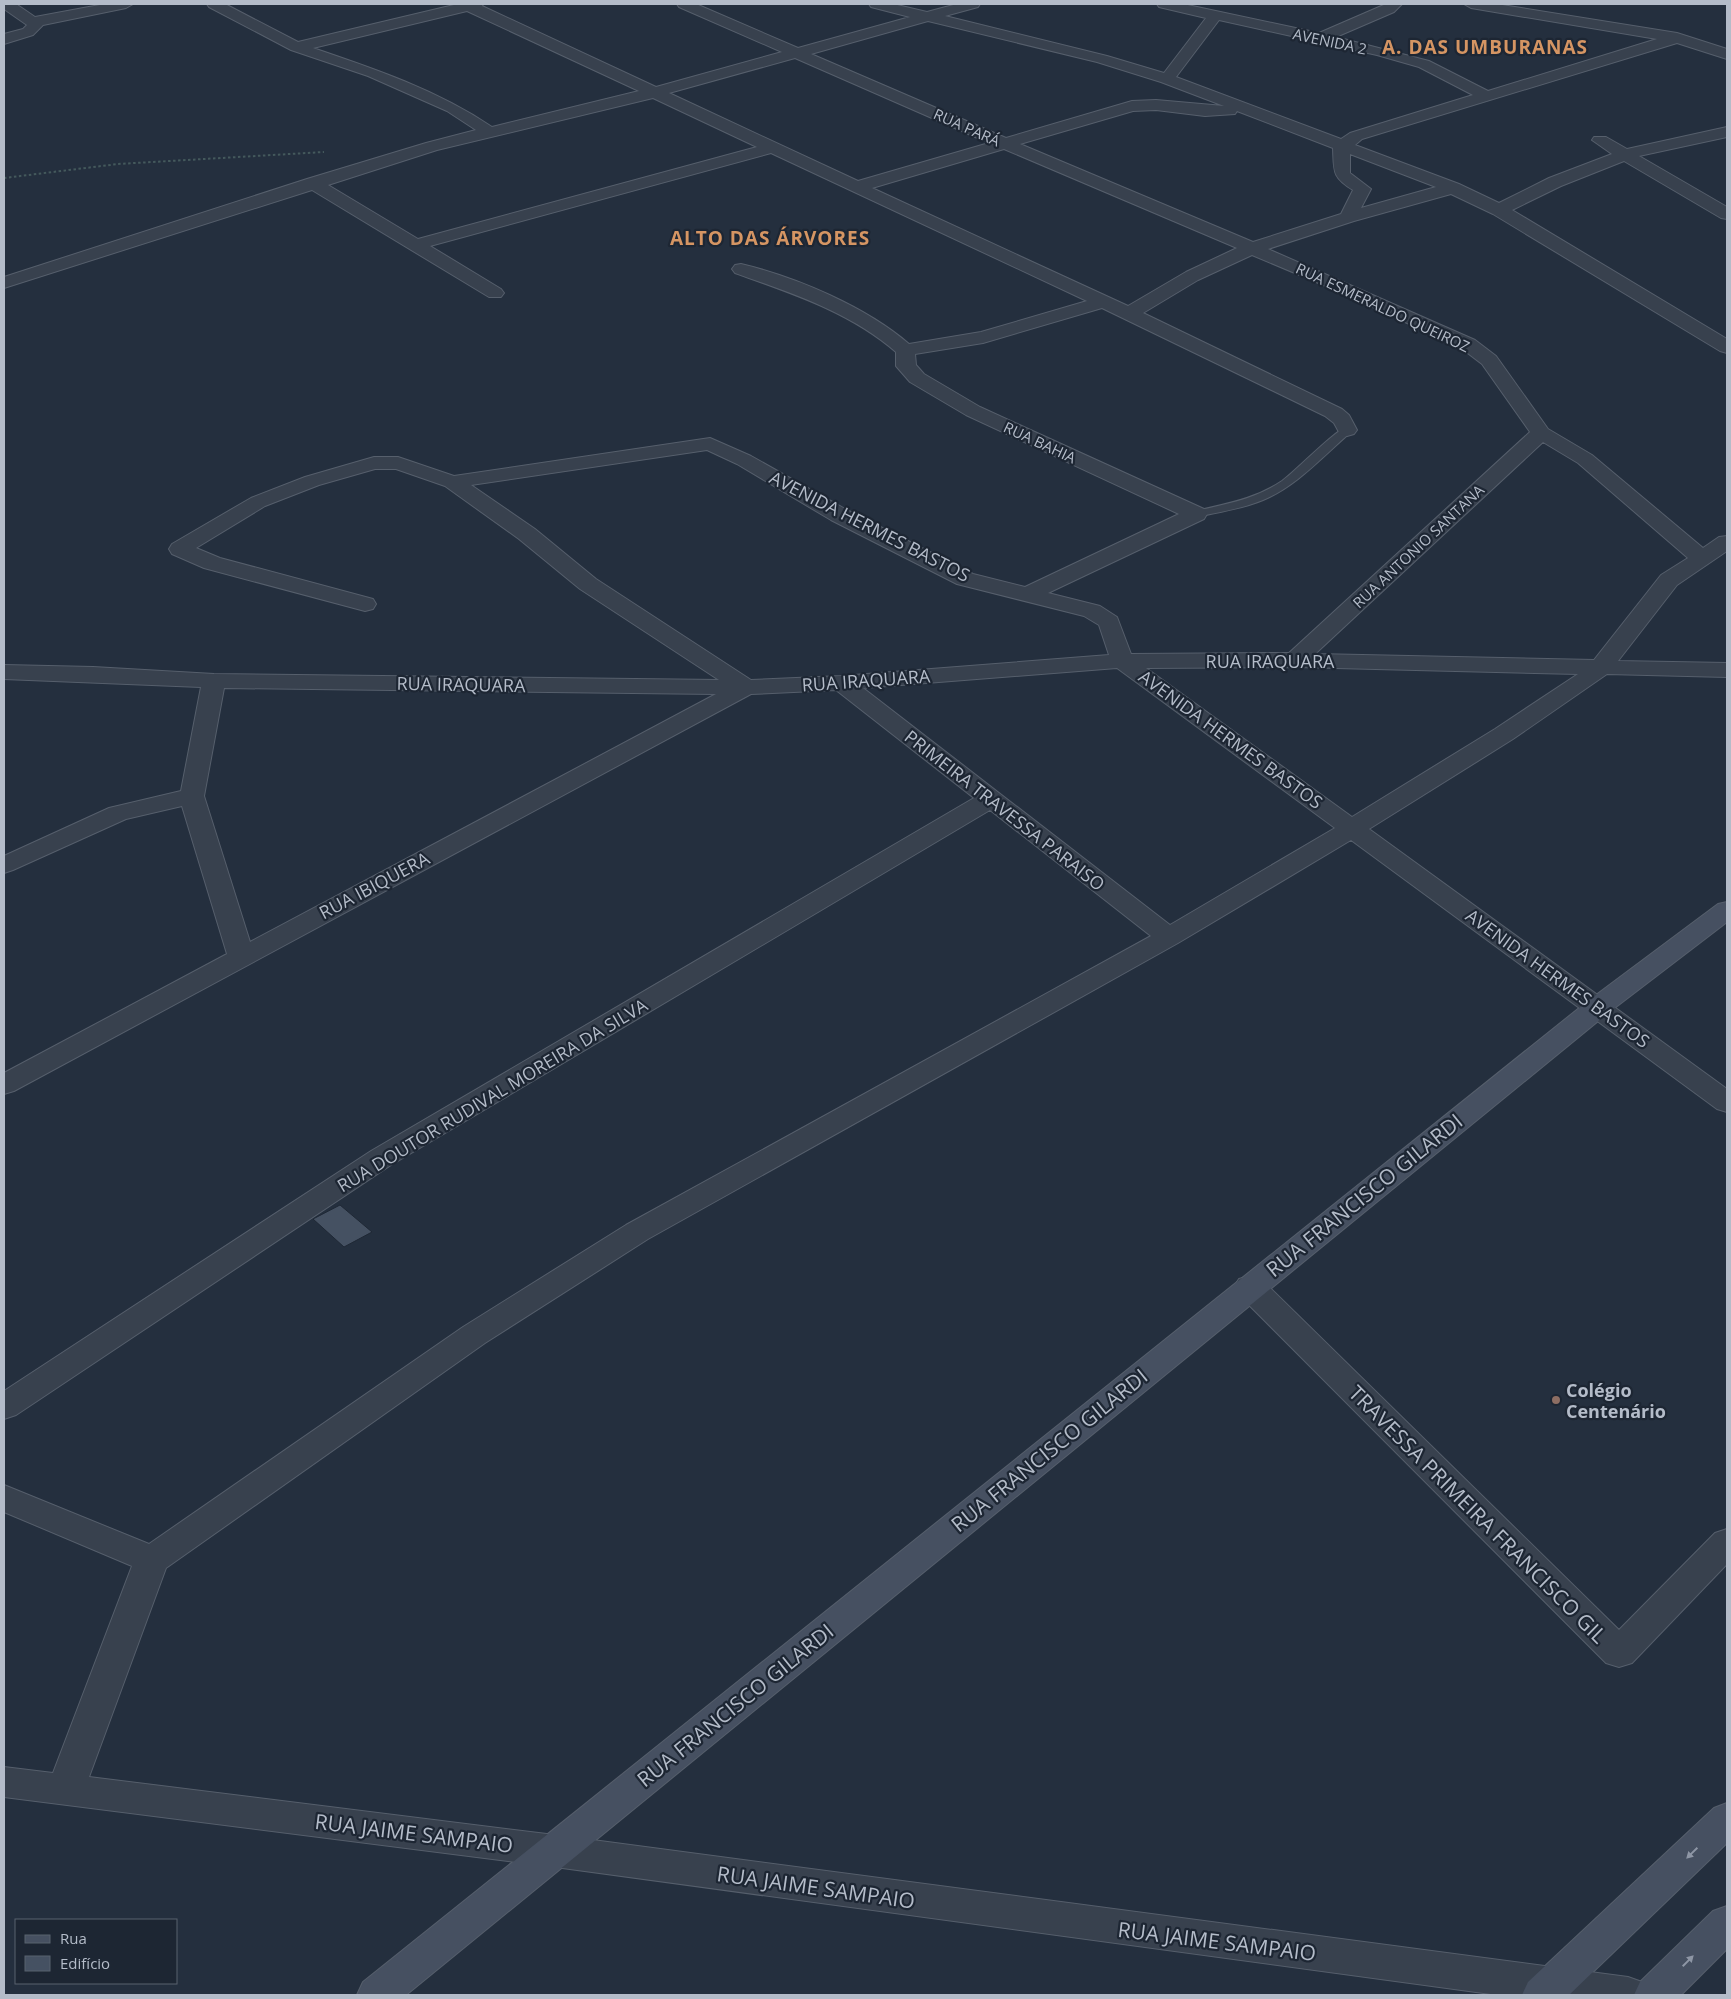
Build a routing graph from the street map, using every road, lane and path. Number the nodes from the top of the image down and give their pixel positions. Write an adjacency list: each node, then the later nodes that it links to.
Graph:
1 (7, 4): 13 (street)
2 (126, 4): 13 (street)
3 (214, 4): 17 (street)
4 (470, 4): 17 (street); 21 (street)
5 (684, 4): 18 (street, RUA PARÁ)
6 (876, 4): 12 (street)
7 (973, 4): 12 (street)
8 (1164, 4): 11 (street, AVENIDA 2)
9 (1395, 4): 15 (street)
10 (1471, 4): 16 (street)
11 (1215, 16): 15 (street, AVENIDA 2); 20 (street)
12 (931, 17): 18 (street); 20 (street)
13 (35, 22): 14 (street)
14 (4, 38)
15 (1320, 38): 22 (street, AVENIDA 2)
16 (1677, 38): 19 (street); 22 (street)
17 (296, 47): 24 (street)
18 (795, 52): 21 (street); 27 (street, RUA PARÁ)
19 (1727, 54)
20 (1167, 79): 23 (street)
21 (652, 93): 24 (street); 29 (street)
22 (1489, 97): 28 (street)
23 (1244, 109): 27 (street); 28 (street)
24 (488, 131): 33 (street)
25 (1727, 132): 31 (street)
26 (1600, 140): 31 (street)
27 (1004, 143): 34 (street); 40 (street, RUA PARÁ)
28 (1341, 147): 35 (street); 38 (street)
29 (771, 148): 34 (street); 39 (street)
30 (324, 152): 32 (path)
31 (1626, 154): 36 (street); 37 (street)
32 (4, 178)
33 (313, 183): 39 (street); 42 (street)
34 (856, 187): 44 (street)
35 (1453, 188): 36 (street); 38 (street)
36 (1499, 210): 46 (street)
37 (1727, 214)
38 (1348, 217): 40 (street)
39 (415, 245): 43 (street)
40 (1252, 248): 45 (street); 49 (street, RUA ESMERALDO QUEIROZ)
41 (741, 269): 47 (street, RUA BAHIA)
42 (4, 283)
43 (495, 293)
44 (1104, 302): 45 (street); 47 (street)
45 (1127, 314): 48 (street)
46 (1727, 347)
47 (905, 350): 51 (street, RUA BAHIA)
48 (1347, 430): 51 (lane)
49 (1541, 433): 53 (street, RUA ESMERALDO QUEIROZ); 56 (street, RUA ANTONIO SANTANA)
50 (452, 482): 54 (street, AVENIDA HERMES BASTOS); 55 (street); 63 (street)
51 (1196, 514): 54 (street)
52 (1727, 542): 53 (street)
53 (1702, 558): 58 (street)
54 (1029, 594): 57 (street, AVENIDA HERMES BASTOS)
55 (365, 604)
56 (1295, 660): 57 (street, RUA IRAQUARA); 58 (street, RUA IRAQUARA)
57 (1122, 661): 62 (street, RUA IRAQUARA); 66 (street, AVENIDA HERMES BASTOS)
58 (1599, 669): 59 (street, RUA IRAQUARA); 66 (street)
59 (1727, 670)
60 (4, 672): 61 (street, RUA IRAQUARA)
61 (214, 681): 63 (street, RUA IRAQUARA); 64 (street)
62 (841, 683): 63 (street, RUA IRAQUARA); 65 (street, PRIMEIRA TRAVESSA PARAISO)
63 (746, 686): 70 (street, RUA IBIQUERA)
64 (192, 796): 67 (street); 70 (street)
65 (989, 800): 69 (street, PRIMEIRA TRAVESSA PARAISO); 75 (street, RUA DOUTOR RUDIVAL MOREIRA DA SILVA)
66 (1353, 828): 69 (street); 71 (street, AVENIDA HERMES BASTOS)
67 (4, 865)
68 (1727, 910): 71 (street, RUA FRANCISCO GILARDI)
69 (1170, 936): 78 (street)
70 (241, 956): 72 (street, RUA IBIQUERA)
71 (1598, 1007): 73 (street, AVENIDA HERMES BASTOS); 74 (street, RUA FRANCISCO GILARDI)
72 (4, 1085)
73 (1727, 1103)
74 (1250, 1287): 77 (street, TRAVESSA PRIMEIRA FRANCISCO GIL); 82 (street, RUA FRANCISCO GILARDI)
75 (4, 1406)
76 (4, 1498): 78 (street)
77 (1727, 1542)
78 (152, 1560): 80 (street)
79 (4, 1782): 80 (street, RUA JAIME SAMPAIO)
80 (66, 1788): 82 (street, RUA JAIME SAMPAIO)
81 (1727, 1819): 84 (street, one-way to 84)
82 (555, 1852): 84 (street, RUA JAIME SAMPAIO); 85 (street, RUA FRANCISCO GILARDI)
83 (1727, 1922): 87 (street, one-way to 83)
84 (1548, 1990): 86 (street, RUA JAIME SAMPAIO)
85 (377, 1995)
86 (1628, 1995)
87 (1654, 1995)

